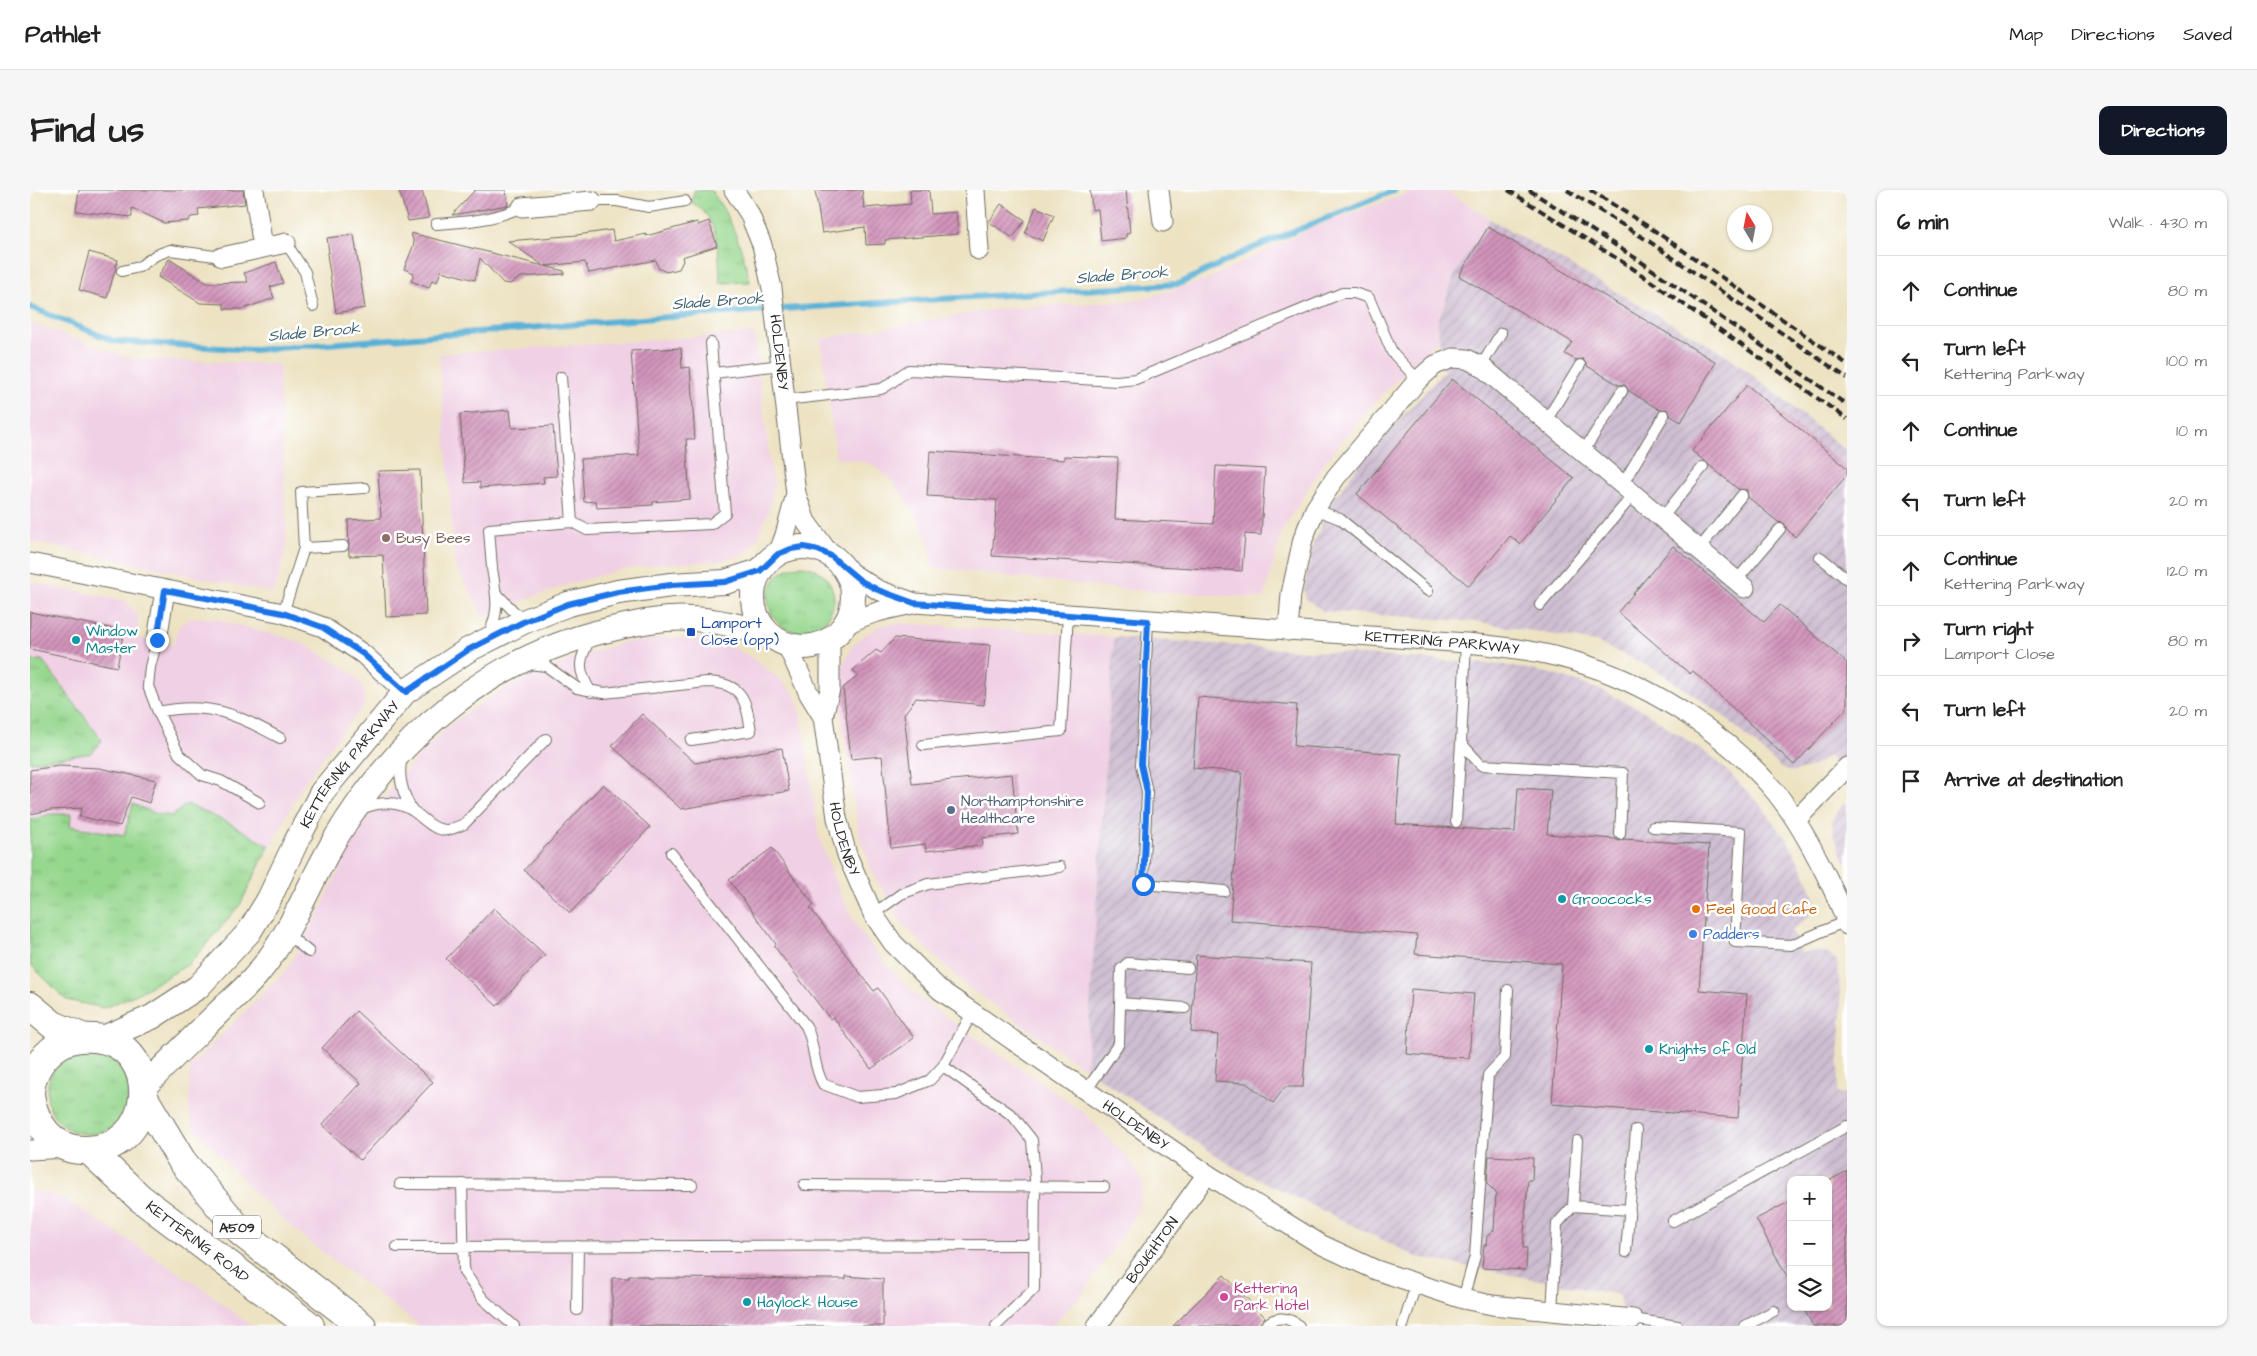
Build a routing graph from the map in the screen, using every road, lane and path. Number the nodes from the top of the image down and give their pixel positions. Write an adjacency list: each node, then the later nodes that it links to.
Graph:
1 (254, 190): 12 (street)
2 (734, 190): 20 (street, HOLDENBY)
3 (975, 190): 13 (street)
4 (1159, 190): 9 (street)
5 (546, 198): 6 (street); 8 (street)
6 (592, 201): 7 (lane)
7 (685, 201)
8 (522, 207): 10 (lane)
9 (1163, 222)
10 (436, 224)
11 (286, 242): 12 (street); 16 (lane)
12 (263, 247): 14 (street)
13 (978, 250)
14 (222, 257): 15 (lane)
15 (122, 271)
16 (313, 306)
17 (1501, 333): 21 (lane)
18 (711, 343): 22 (lane)
19 (1580, 365): 28 (lane)
20 (781, 366): 22 (lane); 26 (street, HOLDENBY)
21 (1481, 366): 24 (street); 28 (street)
22 (714, 373): 37 (lane)
23 (561, 377): 37 (lane)
24 (1418, 380): 26 (lane); 35 (street)
25 (1622, 391): 29 (lane)
26 (785, 400): 33 (street, HOLDENBY)
27 (1664, 415): 32 (lane)
28 (1546, 421): 29 (street)
29 (1583, 452): 32 (street)
30 (1703, 467): 36 (lane)
31 (366, 488): 40 (lane)
32 (1628, 490): 36 (street); 53 (lane)
33 (796, 494): 42 (street, HOLDENBY); 44 (street, HOLDENBY)
34 (1742, 495): 41 (lane)
35 (1316, 509): 50 (lane); 58 (street)
36 (1662, 518): 41 (street)
37 (572, 522): 51 (lane)
38 (1780, 529): 48 (lane)
39 (344, 546): 40 (lane)
40 (304, 548): 54 (lane)
41 (1699, 549): 48 (street)
42 (778, 554): 44 (street); 46 (street)
43 (1820, 557): 47 (lane)
44 (837, 562): 52 (street, KETTERING PARKWAY); 60 (street)
45 (30, 563): 49 (street)
46 (760, 571): 57 (street, KETTERING PARKWAY); 62 (street)
47 (1847, 579)
48 (1740, 584)
49 (165, 590): 54 (street); 61 (street)
50 (1428, 591)
51 (498, 595): 57 (lane); 63 (lane)
52 (914, 603): 55 (street, KETTERING PARKWAY); 60 (street, KETTERING PARKWAY)
53 (1540, 605)
54 (283, 613): 66 (street)
55 (1068, 615): 56 (street, KETTERING PARKWAY); 74 (lane)
56 (1148, 621): 58 (street, KETTERING PARKWAY); 86 (lane)
57 (523, 622): 63 (street, KETTERING PARKWAY)
58 (1288, 630): 64 (street, KETTERING PARKWAY)
59 (594, 633): 62 (street); 65 (street); 67 (lane)
60 (837, 633): 62 (street); 69 (street, HOLDENBY)
61 (157, 640): 68 (lane)
62 (778, 640): 69 (street, HOLDENBY)
63 (485, 641): 66 (street, KETTERING PARKWAY)
64 (1466, 643): 73 (lane); 80 (street, KETTERING PARKWAY)
65 (517, 662): 67 (lane); 75 (street)
66 (406, 692): 97 (street, KETTERING PARKWAY)
67 (592, 692): 72 (lane)
68 (158, 712): 70 (lane); 77 (lane)
69 (823, 717): 87 (street, HOLDENBY)
70 (280, 738)
71 (546, 739): 78 (lane)
72 (691, 740)
73 (1461, 743): 81 (lane); 83 (lane)
74 (923, 745)
75 (405, 748): 78 (lane); 79 (street)
76 (1847, 767): 80 (street)
77 (260, 803)
78 (412, 810): 79 (lane)
79 (350, 818): 89 (street)
80 (1796, 820): 88 (street, KETTERING PARKWAY)
81 (1456, 822)
82 (1652, 827): 88 (lane)
83 (1620, 834)
84 (671, 853): 98 (lane)
85 (1060, 867): 87 (lane)
86 (1224, 890)
87 (873, 914): 96 (street, HOLDENBY)
88 (1847, 923)
89 (287, 934): 90 (lane); 101 (street)
90 (309, 952)
91 (1188, 968): 93 (lane)
92 (1508, 990): 123 (lane)
93 (1120, 1003): 95 (lane); 100 (lane)
94 (30, 1006): 97 (main road)
95 (1185, 1008)
96 (972, 1013): 98 (lane); 100 (street, HOLDENBY)
97 (92, 1038): 99 (main road); 101 (main road)
98 (943, 1066): 112 (lane)
99 (30, 1087): 105 (main road)
100 (1086, 1091): 107 (street, HOLDENBY)
101 (144, 1093): 105 (main road); 129 (main road, A509)
102 (1847, 1126): 116 (lane)
103 (1636, 1130): 115 (lane)
104 (1577, 1141): 114 (lane)
105 (79, 1149): 106 (street); 128 (main road, KETTERING ROAD / A509)
106 (30, 1150)
107 (1207, 1174): 122 (street, HOLDENBY); 132 (street, BOUGHTON)
108 (400, 1184): 109 (lane)
109 (462, 1184): 110 (lane); 120 (lane)
110 (692, 1185)
111 (804, 1185): 112 (lane)
112 (1035, 1186): 113 (lane); 118 (lane)
113 (1104, 1187)
114 (1574, 1206): 115 (lane); 126 (lane)
115 (1630, 1210): 121 (lane)
116 (1673, 1221)
117 (578, 1246): 118 (lane); 120 (lane); 124 (lane)
118 (1034, 1246): 131 (lane)
119 (397, 1247): 120 (lane)
120 (463, 1247): 130 (lane)
121 (1626, 1252)
122 (1416, 1284): 123 (street, HOLDENBY); 135 (lane)
123 (1462, 1298): 126 (street, HOLDENBY)
124 (577, 1310)
125 (1774, 1311): 137 (lane)
126 (1552, 1312): 127 (street, HOLDENBY)
127 (1633, 1319): 136 (lane)
128 (310, 1326)
129 (362, 1326)
130 (514, 1326)
131 (996, 1326)
132 (1097, 1326)
133 (1265, 1326): 134 (lane)
134 (1299, 1326)
135 (1403, 1326)
136 (1678, 1326)
137 (1746, 1326)

